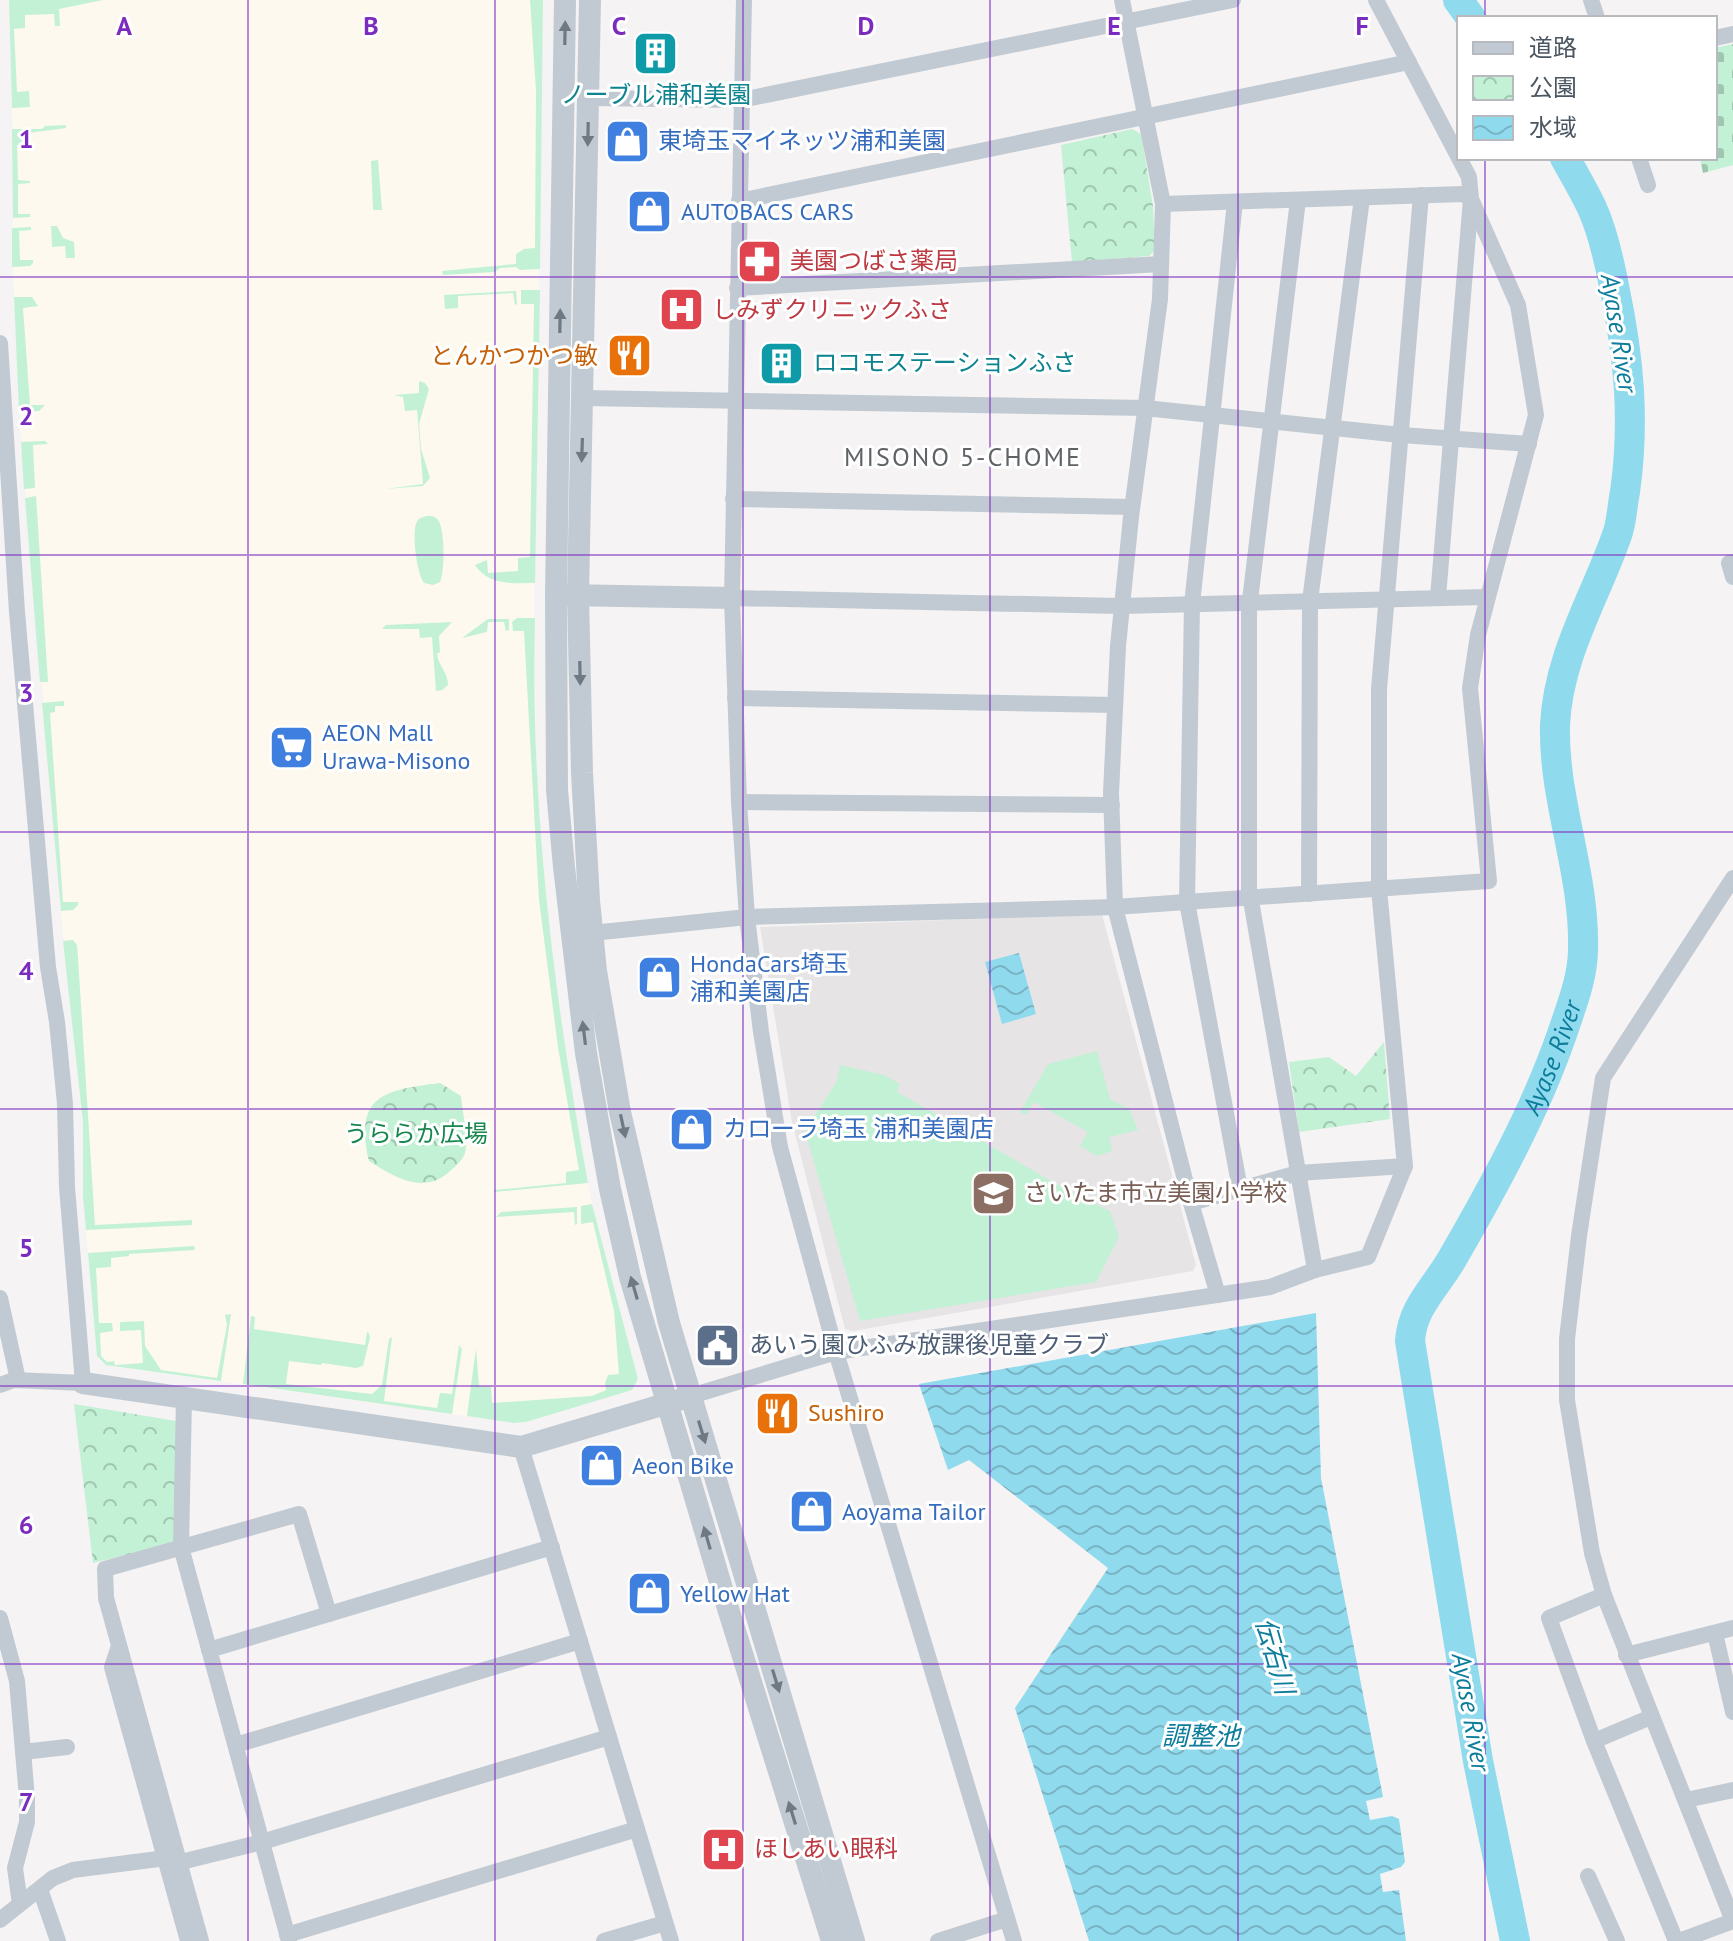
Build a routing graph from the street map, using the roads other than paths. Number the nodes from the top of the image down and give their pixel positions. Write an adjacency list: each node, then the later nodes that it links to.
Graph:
1 (565, 0): 39 (street, one-way to 1)
2 (590, 0): 9 (street)
3 (744, 0): 10 (street)
4 (1122, 0): 7 (street)
5 (1233, 0): 7 (street)
6 (1376, 0): 8 (street)
7 (1127, 22): 10 (street); 11 (street)
8 (1409, 62): 11 (street); 12 (street)
9 (588, 98): 10 (street); 26 (street, one-way to 26)
10 (741, 100): 20 (street)
11 (1145, 117): 20 (street); 22 (street)
12 (1457, 154)
13 (1460, 160): 18 (street)
14 (1640, 160): 15 (street)
15 (1648, 185)
16 (1421, 195): 17 (street); 18 (street); 32 (street)
17 (1362, 198): 19 (street); 31 (street)
18 (1471, 199): 33 (street); 34 (street)
19 (1298, 200): 21 (street); 30 (street)
20 (739, 201): 24 (street)
21 (1235, 202): 22 (street); 29 (street)
22 (1163, 204): 23 (street)
23 (1161, 264): 24 (street); 28 (street)
24 (737, 288): 27 (street)
25 (0, 343): 70 (street)
26 (584, 398): 27 (street); 39 (street, one-way to 39)
27 (734, 402): 28 (street); 35 (street)
28 (1145, 408): 29 (street); 36 (street)
29 (1212, 414): 30 (street); 46 (street)
30 (1271, 421): 31 (street); 45 (street)
31 (1331, 427): 32 (street); 44 (street)
32 (1401, 435): 33 (street); 43 (street)
33 (1450, 438): 34 (street); 40 (street)
34 (1529, 444): 41 (street)
35 (733, 499): 36 (street); 42 (street)
36 (1132, 507): 47 (street)
37 (1733, 562): 38 (street)
38 (1733, 577)
39 (567, 595): 42 (street); 59 (street, one-way to 59); 74 (street, one-way to 39)
40 (1438, 597): 41 (street); 43 (street)
41 (1487, 597): 53 (street)
42 (732, 598): 47 (street); 48 (street)
43 (1386, 599): 44 (street); 53 (street)
44 (1310, 601): 45 (street); 54 (street)
45 (1250, 603): 46 (street); 55 (street)
46 (1192, 604): 47 (street); 56 (street)
47 (1121, 606): 49 (street)
48 (735, 698): 49 (street); 50 (street)
49 (1115, 705): 51 (street)
50 (739, 802): 51 (street); 58 (street)
51 (1112, 805): 57 (street)
52 (1733, 878): 78 (street)
53 (1379, 889): 54 (street); 60 (street)
54 (1309, 894): 55 (street)
55 (1249, 898): 56 (street); 61 (street)
56 (1187, 902): 57 (street); 62 (street)
57 (1115, 907): 58 (street); 63 (street)
58 (747, 917): 59 (street); 68 (street)
59 (592, 933): 72 (street, one-way to 72)
60 (1405, 1166): 61 (street); 64 (street)
61 (1298, 1173): 62 (street); 64 (street)
62 (1240, 1189): 63 (street)
63 (1191, 1203): 65 (street)
64 (1315, 1270): 65 (street)
65 (1218, 1295): 68 (street)
66 (0, 1298): 67 (street)
67 (0, 1306): 69 (street)
68 (836, 1352): 72 (street); 102 (street)
69 (18, 1380): 70 (street); 71 (street)
70 (83, 1383): 73 (street)
71 (0, 1385)
72 (691, 1396): 74 (street); 113 (street, one-way to 113)
73 (184, 1398): 75 (street); 76 (street)
74 (667, 1403): 75 (street); 112 (street, one-way to 74)
75 (521, 1447): 77 (street)
76 (181, 1547): 79 (street); 84 (street); 97 (street)
77 (552, 1547): 79 (street); 83 (street)
78 (1604, 1595): 85 (street); 89 (street)
79 (329, 1614): 84 (street)
80 (0, 1618): 92 (street)
81 (1733, 1628): 82 (street)
82 (1715, 1633): 85 (street); 86 (street)
83 (580, 1641): 88 (street); 90 (street)
84 (209, 1650): 90 (street)
85 (1626, 1655): 87 (street)
86 (1733, 1712)
87 (1651, 1717): 89 (street); 94 (street)
88 (609, 1737): 95 (street); 96 (street)
89 (1594, 1741): 117 (street)
90 (236, 1745): 96 (street)
91 (67, 1747): 92 (street)
92 (23, 1752): 101 (street)
93 (1733, 1790): 94 (street)
94 (1686, 1800): 100 (street)
95 (637, 1829): 105 (street); 106 (street)
96 (262, 1842): 97 (street); 106 (street)
97 (173, 1860): 99 (street); 108 (street); 109 (street)
98 (1588, 1876): 116 (street)
99 (40, 1889): 101 (street); 107 (street)
100 (1728, 1895): 104 (street)
101 (20, 1904): 103 (street)
102 (1007, 1919): 114 (street); 115 (street)
103 (0, 1920)
104 (1733, 1921): 117 (street)
105 (665, 1923): 110 (street); 111 (street)
106 (288, 1938)
107 (58, 1941)
108 (188, 1941)
109 (201, 1941)
110 (604, 1941)
111 (671, 1941)
112 (832, 1941)
113 (854, 1941)
114 (938, 1941)
115 (1014, 1941)
116 (1617, 1941)
117 (1677, 1941)

